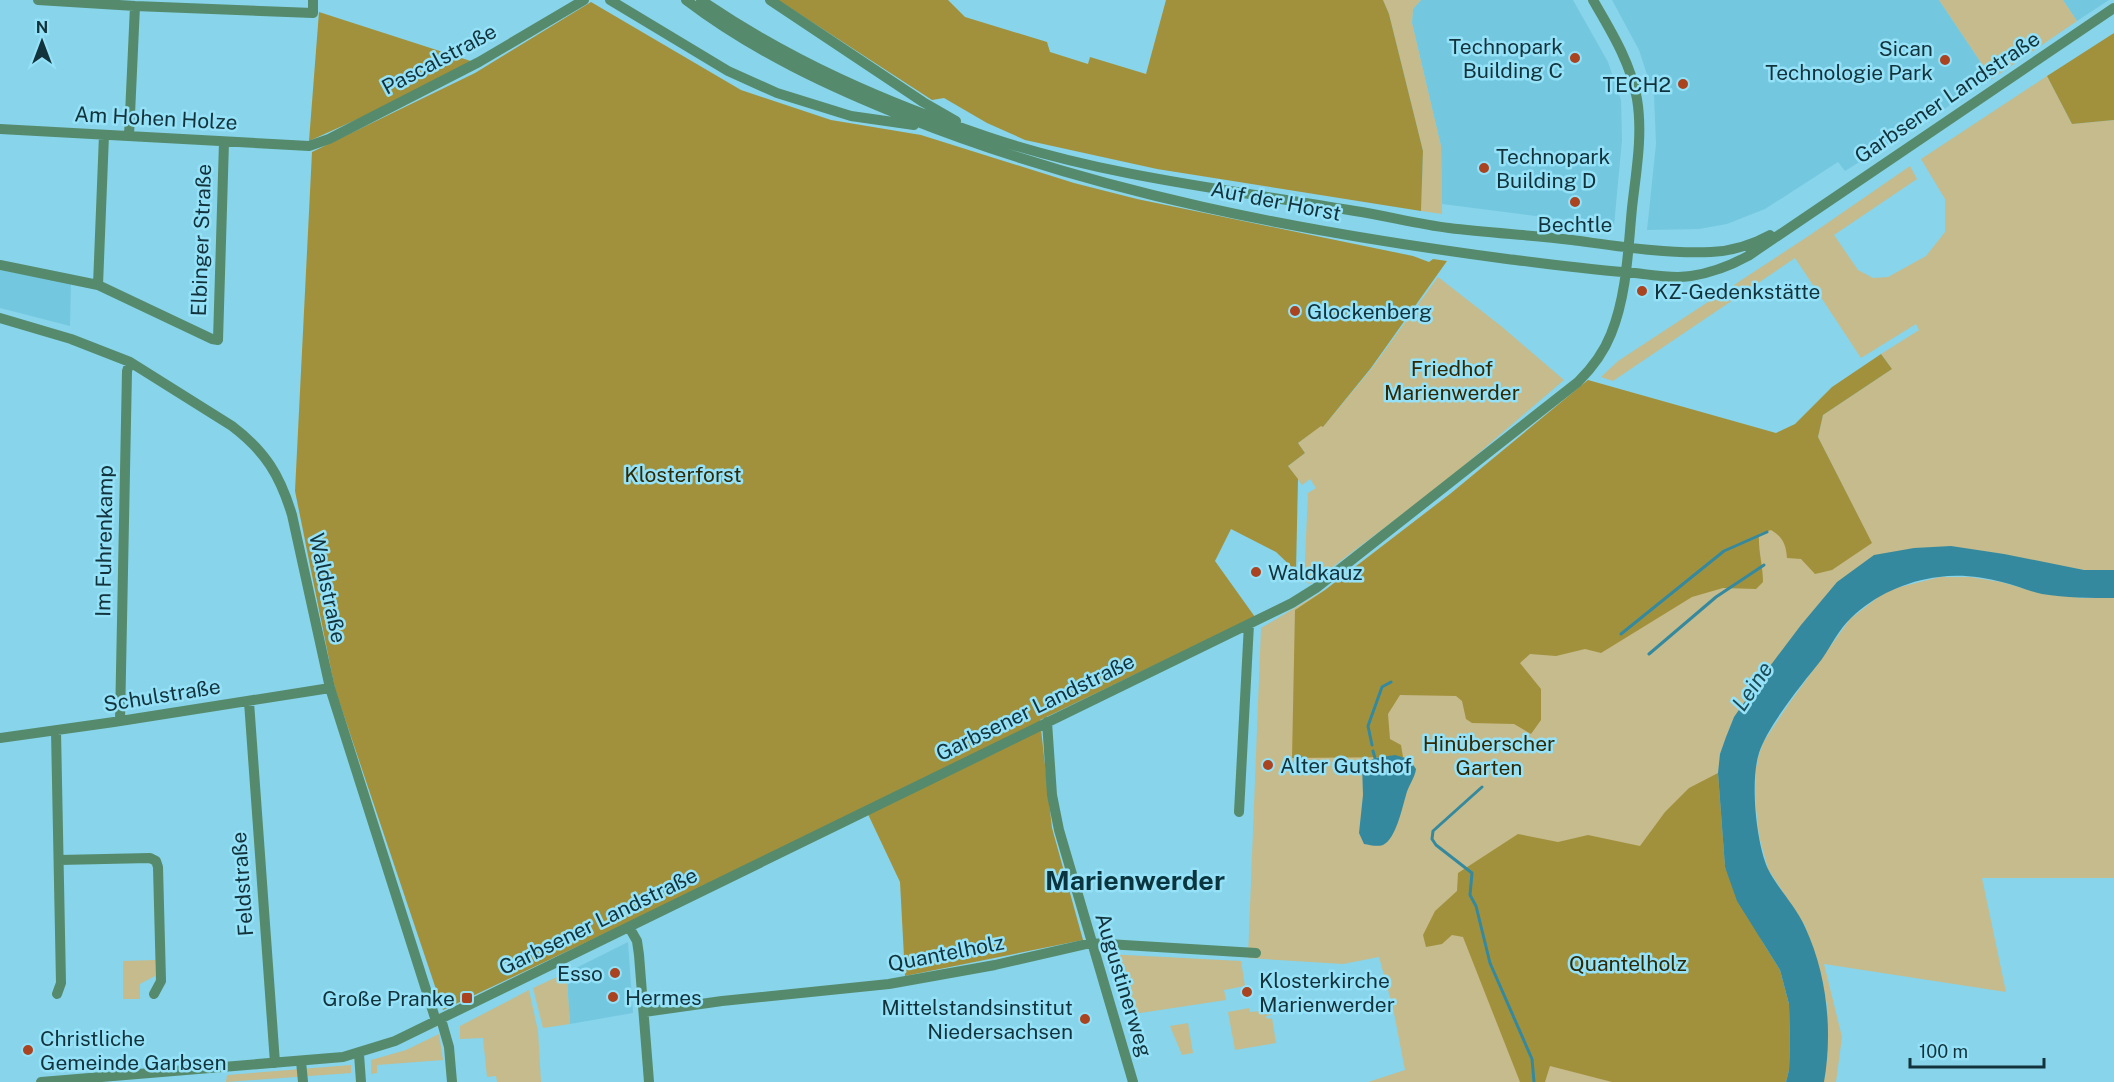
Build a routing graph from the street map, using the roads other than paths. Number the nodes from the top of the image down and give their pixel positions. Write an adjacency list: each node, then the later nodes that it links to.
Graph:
1 (38, 0): 10 (street)
2 (313, 0): 9 (street)
3 (584, 0): 20 (street, Pascalstraße)
4 (610, 0): 13 (street, Auf der Horst)
5 (686, 0): 12 (street, Auf der Horst)
6 (701, 0): 18 (street, Auf der Horst)
7 (770, 0): 18 (street, Auf der Horst)
8 (1593, 0): 22 (street)
9 (163, 4): 10 (street)
10 (135, 6): 17 (street)
11 (2114, 8): 21 (street, Garbsener Landstraße)
12 (856, 97): 13 (street); 14 (street, Auf der Horst)
13 (833, 111): 14 (street, Auf der Horst)
14 (929, 127): 24 (street, Auf der Horst)
15 (0, 129): 16 (street, Am Hohen Holze)
16 (104, 135): 17 (street, Am Hohen Holze); 25 (street)
17 (129, 136): 19 (street, Am Hohen Holze)
18 (991, 138): 22 (street, Auf der Horst)
19 (224, 142): 20 (street, Am Hohen Holze); 25 (street, Elbinger Straße)
20 (309, 146)
21 (1802, 218): 22 (street, Garbsener Landstraße); 24 (street, Garbsener Landstraße)
22 (1628, 247): 24 (street, Garbsener Landstraße)
23 (0, 265): 25 (street)
24 (1625, 273): 28 (street, Garbsener Landstraße)
25 (98, 285)
26 (0, 318): 27 (street, Waldstraße)
27 (130, 362): 29 (street, Waldstraße); 31 (street, Im Fuhrenkamp)
28 (1249, 624): 32 (street, Garbsener Landstraße); 35 (street)
29 (330, 688): 30 (street, Schulstraße); 43 (street, Waldstraße)
30 (249, 702): 31 (street, Schulstraße); 46 (street, Feldstraße)
31 (120, 721): 33 (street, Schulstraße)
32 (1047, 722): 37 (street, Garbsener Landstraße); 38 (street, Augustinerweg)
33 (56, 731): 34 (street, Schulstraße); 36 (street)
34 (0, 738)
35 (1239, 812)
36 (59, 860): 40 (street); 41 (street)
37 (629, 927): 42 (street); 43 (street, Garbsener Landstraße)
38 (1090, 943): 39 (street, Quantelholz); 42 (street, Quantelholz); 52 (street, Augustinerweg)
39 (1256, 953)
40 (57, 994)
41 (154, 994)
42 (644, 1012): 51 (street)
43 (439, 1020): 44 (street, Garbsener Landstraße); 50 (street)
44 (359, 1054): 45 (street, Garbsener Landstraße); 49 (street)
45 (301, 1061): 46 (street, Garbsener Landstraße); 48 (street)
46 (275, 1064): 47 (street, Garbsener Landstraße)
47 (41, 1082)
48 (303, 1082)
49 (361, 1082)
50 (452, 1082)
51 (649, 1082)
52 (1133, 1082)

